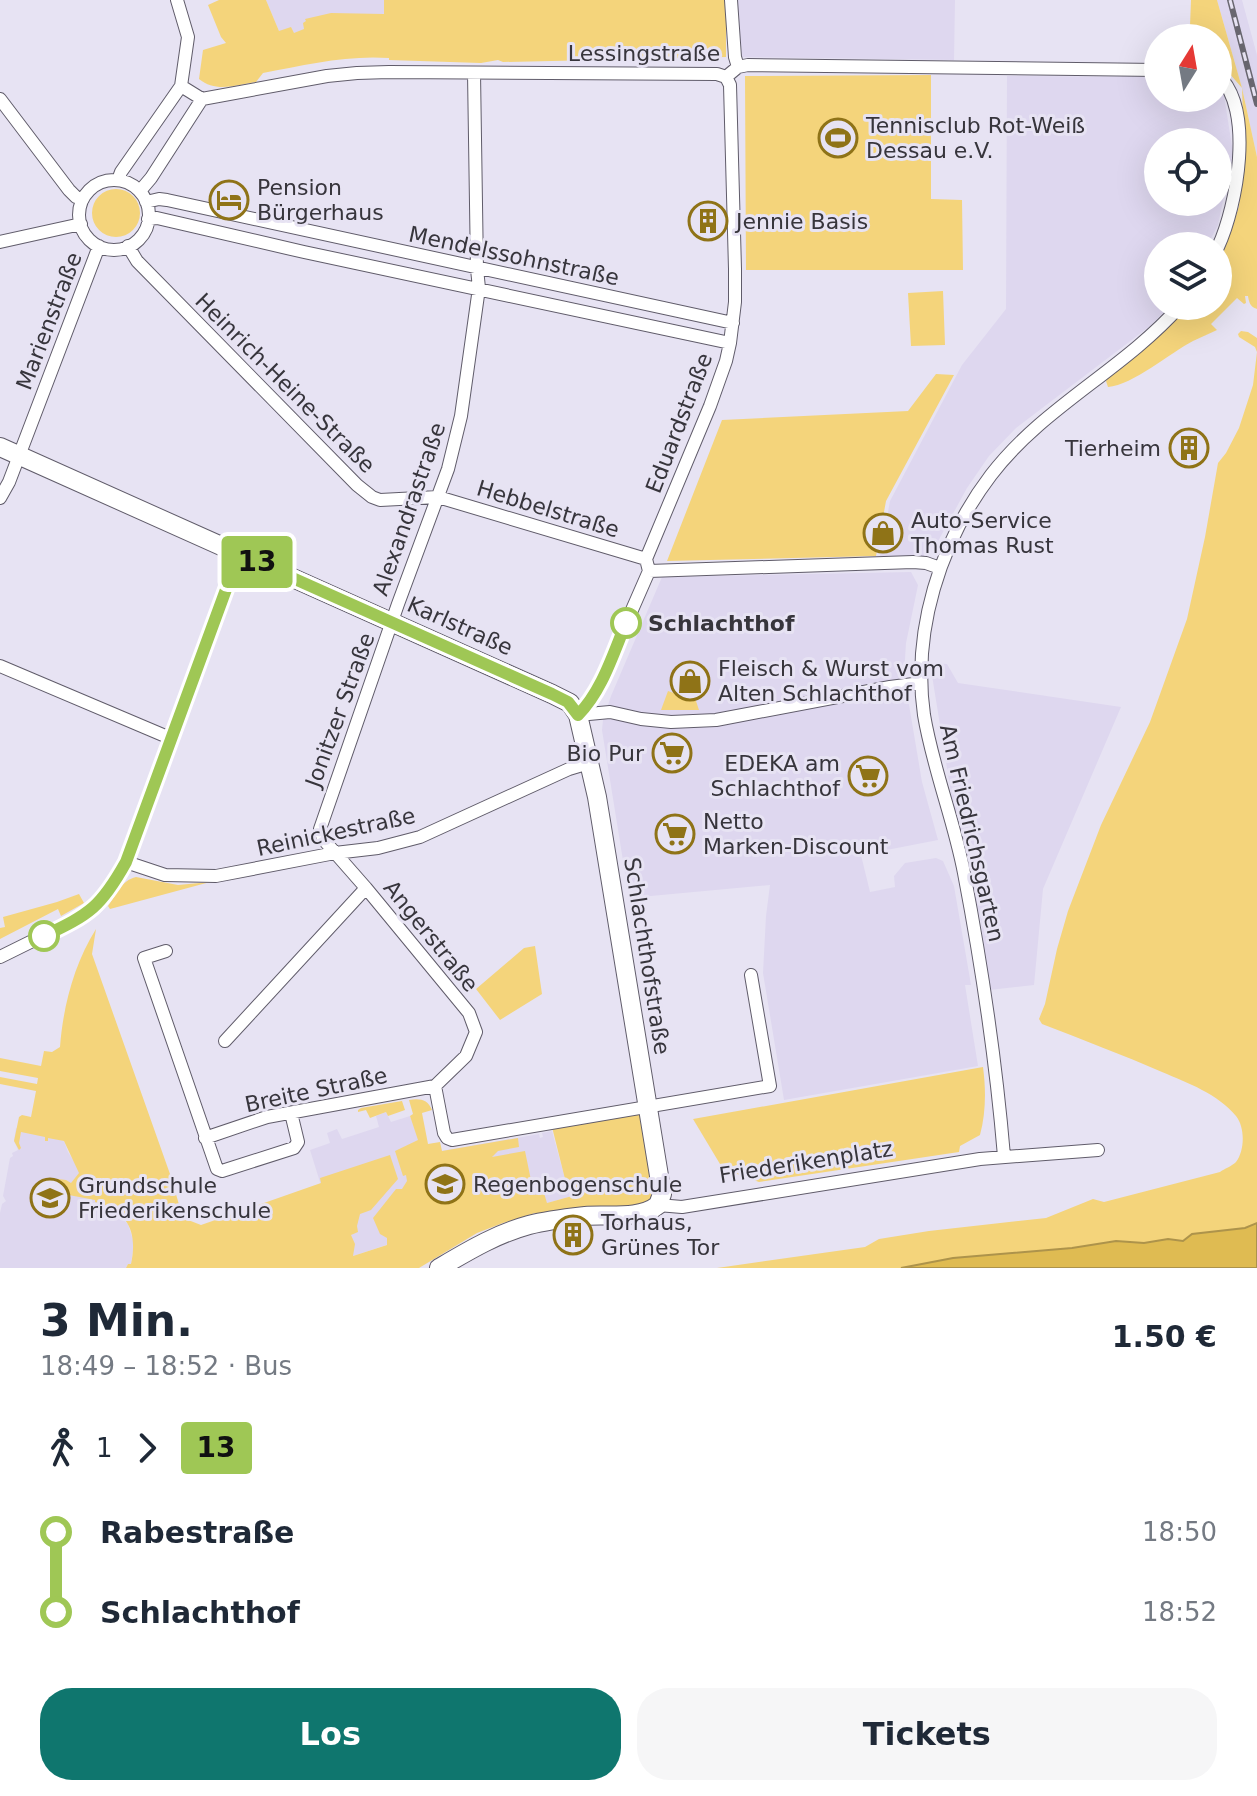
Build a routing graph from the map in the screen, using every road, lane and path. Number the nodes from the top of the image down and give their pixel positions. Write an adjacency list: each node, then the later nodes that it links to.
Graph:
1 (177, 0): 7 (street)
2 (731, 0): 3 (street)
3 (738, 67): 4 (street, Lessingstraße); 6 (street, Lessingstraße)
4 (1144, 70)
5 (474, 73): 6 (street, Lessingstraße); 10 (street, Lessingstraße); 20 (street, Alexandrastraße)
6 (726, 77): 23 (street, Eduardstraße)
7 (181, 86): 10 (street); 11 (street)
8 (1232, 98): 16 (street)
9 (0, 99): 13 (street)
10 (202, 99): 12 (street)
11 (118, 180): 12 (street); 13 (street)
12 (143, 196): 14 (street); 20 (street, Mendelssohnstraße)
13 (83, 199): 15 (street)
14 (148, 219): 19 (street); 21 (street, Mendelssohnstraße)
15 (81, 224): 17 (street); 18 (street)
16 (1224, 232)
17 (0, 242)
18 (99, 246): 19 (street); 26 (street, Marienstraße)
19 (128, 246): 27 (street, Heinrich-Heine-Straße)
20 (477, 269): 21 (street, Alexandrastraße); 23 (street, Mendelssohnstraße)
21 (479, 288): 24 (street, Mendelssohnstraße); 27 (street, Alexandrastraße)
22 (1166, 320): 31 (street, Am Friedrichsgarten)
23 (733, 323): 24 (street, Eduardstraße)
24 (730, 343): 30 (street, Eduardstraße)
25 (0, 447): 26 (main road, Karlstraße)
26 (18, 455): 28 (street, Marienstraße); 29 (main road, Karlstraße)
27 (438, 497): 30 (street, Hebbelstraße); 32 (street, Alexandrastraße)
28 (0, 498)
29 (239, 554): 32 (main road, Karlstraße); 36 (street)
30 (647, 565): 31 (street); 35 (street, Eduardstraße)
31 (940, 568): 34 (street, Am Friedrichsgarten)
32 (392, 622): 35 (main road, Karlstraße); 38 (street, Jonitzer Straße)
33 (0, 666): 36 (street)
34 (921, 683): 35 (street); 50 (street, Am Friedrichsgarten)
35 (578, 715): 37 (main road, Schlachthofstraße)
36 (170, 738): 39 (street)
37 (589, 763): 38 (street, Reinickestraße); 46 (main road, Schlachthofstraße)
38 (335, 853): 39 (street, Reinickestraße); 40 (street, Angerstraße)
39 (126, 862): 42 (street)
40 (366, 888): 44 (street); 45 (street, Angerstraße)
41 (166, 951): 48 (street)
42 (0, 957)
43 (751, 975): 46 (street)
44 (225, 1041)
45 (435, 1086): 46 (street); 47 (street, Breite Straße)
46 (648, 1106): 51 (main road, Schlachthofstraße)
47 (291, 1113): 48 (street, Breite Straße); 48 (street)
48 (205, 1138)
49 (1098, 1150): 50 (street, Friederikenplatz)
50 (1004, 1156): 51 (street, Friederikenplatz)
51 (658, 1205): 52 (main road, Friederikenplatz)
52 (439, 1268)

